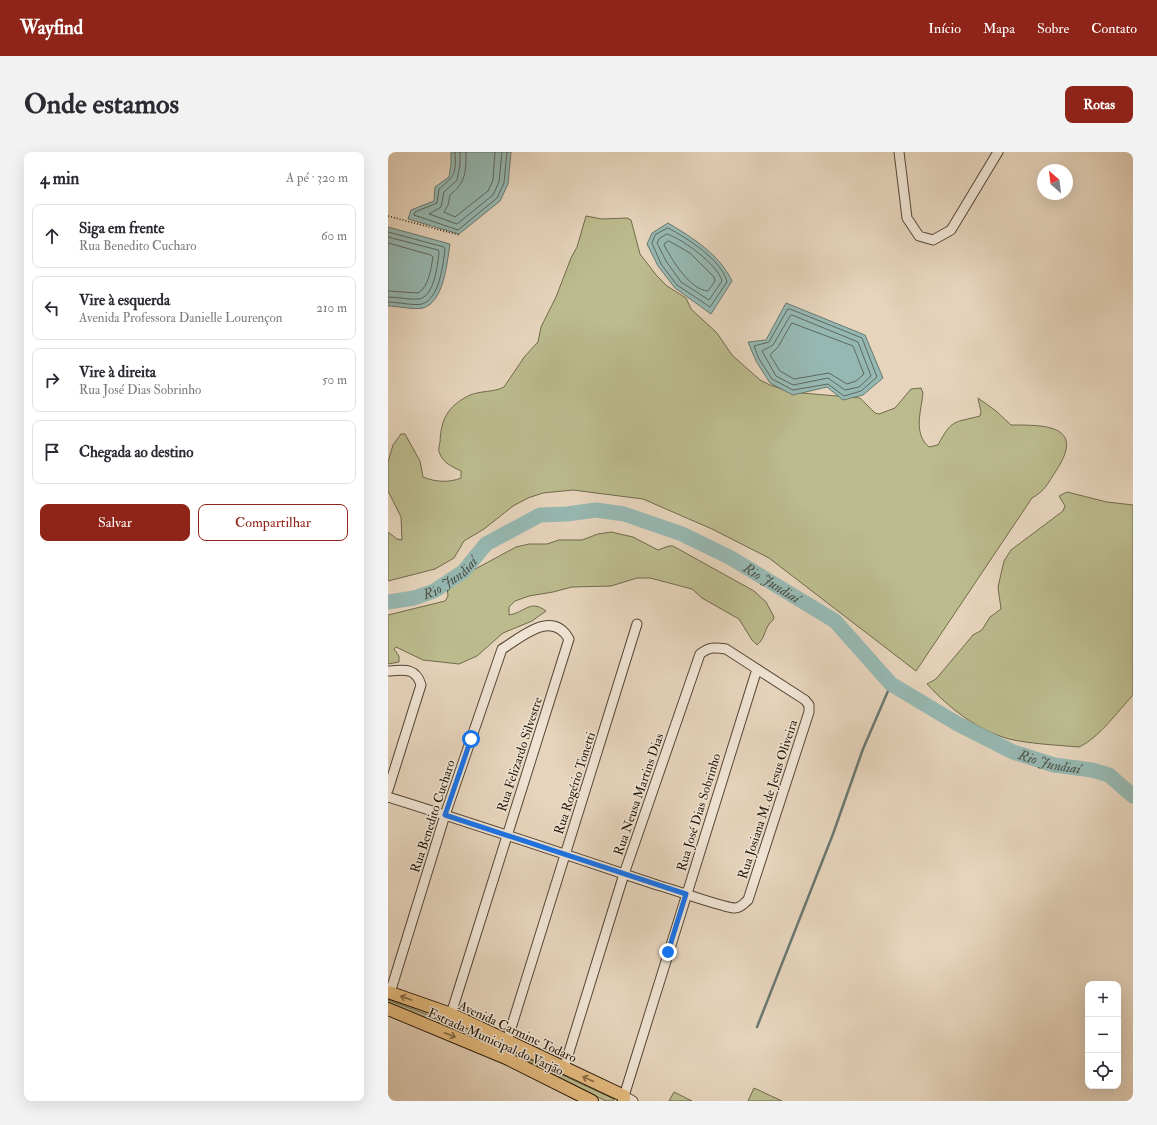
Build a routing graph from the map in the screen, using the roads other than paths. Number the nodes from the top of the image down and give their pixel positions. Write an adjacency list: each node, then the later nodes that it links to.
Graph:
1 (899, 152): 2 (street)
2 (998, 152)
3 (637, 624): 11 (street, Rua Rogério Tonetti)
4 (502, 649): 9 (street, Rua Benedito Cucharo); 10 (street, Rua Felizardo Silvestre)
5 (757, 670): 12 (street, Rua Neusa Martins Dias); 13 (street, Rua José Dias Sobrinho); 13 (street, Rua Josiana M. de Jesus Oliveira)
6 (388, 671): 7 (street)
7 (388, 790)
8 (388, 797): 9 (street)
9 (445, 815): 10 (street); 14 (street, Rua Benedito Cucharo)
10 (506, 835): 11 (street); 16 (street, Rua Felizardo Silvestre)
11 (565, 854): 12 (street); 17 (street, Rua Rogério Tonetti)
12 (624, 874): 13 (street); 18 (street, Rua Neusa Martins Dias)
13 (686, 894): 19 (street, Rua José Dias Sobrinho)
14 (389, 992): 16 (main road, Avenida Carmine Todaro, one-way to 14)
15 (388, 1009): 20 (main road, Estrada Municipal do Varjão, one-way to 20)
16 (451, 1014): 17 (main road, Avenida Carmine Todaro)
17 (507, 1041): 18 (main road, Avenida Carmine Todaro)
18 (564, 1068): 19 (main road, Avenida Carmine Todaro, one-way to 18)
19 (627, 1099)
20 (592, 1101)

